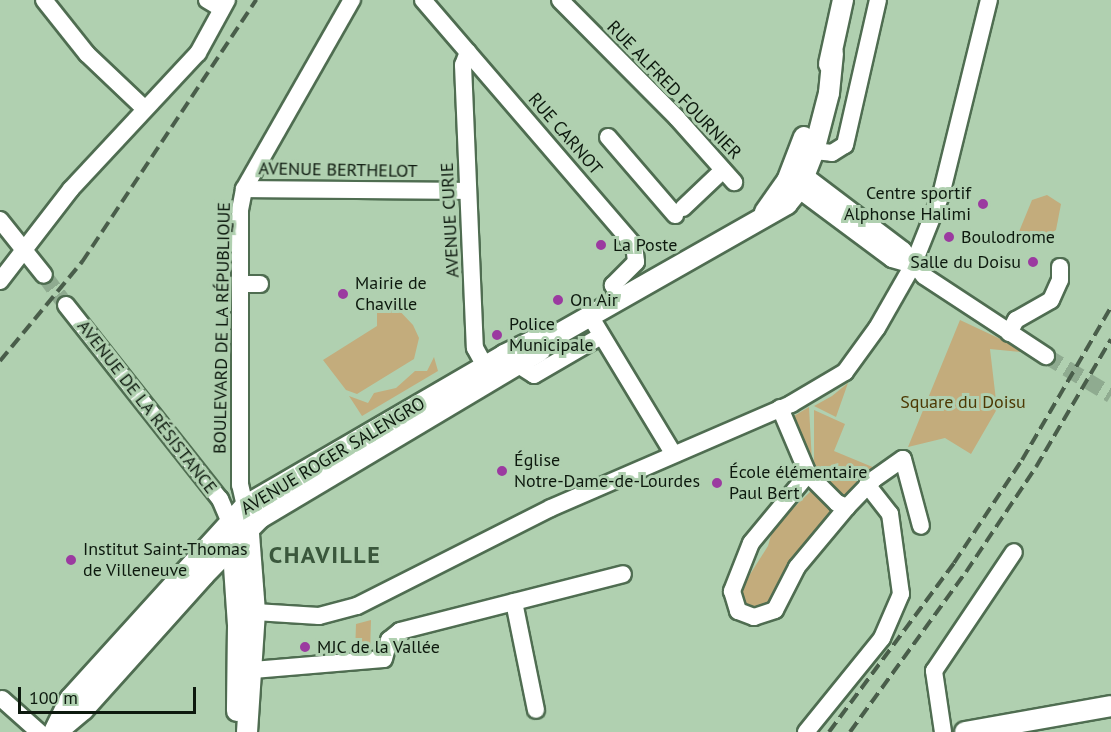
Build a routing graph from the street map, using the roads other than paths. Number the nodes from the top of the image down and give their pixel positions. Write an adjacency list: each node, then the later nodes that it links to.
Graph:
1 (44, 0): 14 (street)
2 (207, 0): 10 (street)
3 (352, 0): 18 (street, BOULEVARD DE LA RÉPUBLIQUE)
4 (423, 0): 12 (street, RUE CARNOT)
5 (560, 0): 15 (street, RUE ALFRED FOURNIER)
6 (843, 0): 11 (main road, AVENUE ROGER SALENGRO)
7 (850, 0): 11 (main road, AVENUE ROGER SALENGRO)
8 (878, 0): 16 (street)
9 (989, 0): 22 (street)
10 (224, 4): 14 (street)
11 (841, 22): 13 (main road, AVENUE ROGER SALENGRO)
12 (468, 52): 19 (street, AVENUE CURIE); 28 (street, RUE CARNOT)
13 (833, 53): 16 (main road, AVENUE ROGER SALENGRO); 17 (main road, AVENUE ROGER SALENGRO)
14 (144, 108): 21 (street)
15 (608, 137)
16 (814, 152): 17 (main road, AVENUE ROGER SALENGRO)
17 (796, 178): 22 (street); 28 (main road, AVENUE ROGER SALENGRO)
18 (244, 189): 19 (street, AVENUE BERTHELOT); 26 (street, BOULEVARD DE LA RÉPUBLIQUE)
19 (468, 191): 35 (street, AVENUE CURIE)
20 (0, 220): 21 (street)
21 (22, 248): 24 (street); 25 (street)
22 (913, 266): 31 (street); 36 (street)
23 (1060, 267): 31 (street)
24 (44, 276)
25 (0, 281)
26 (240, 284): 27 (street); 40 (street, BOULEVARD DE LA RÉPUBLIQUE)
27 (260, 284)
28 (619, 298): 30 (main road, AVENUE ROGER SALENGRO)
29 (66, 305): 42 (street, AVENUE DE LA RÉSISTANCE)
30 (590, 316): 32 (main road, AVENUE ROGER SALENGRO); 33 (street)
31 (1009, 333): 34 (street)
32 (555, 336): 35 (main road, AVENUE ROGER SALENGRO); 35 (main road, AVENUE ROGER SALENGRO)
33 (601, 336): 35 (street); 37 (street)
34 (1046, 356)
35 (501, 368): 40 (main road, AVENUE ROGER SALENGRO); 44 (main road, AVENUE ROGER SALENGRO)
36 (780, 408): 37 (street); 38 (street)
37 (673, 453): 49 (street)
38 (808, 474): 41 (street); 41 (street)
39 (867, 485): 41 (street); 43 (street); 60 (street)
40 (245, 506): 42 (main road, AVENUE ROGER SALENGRO); 44 (main road)
41 (847, 507)
42 (230, 520): 45 (main road, AVENUE DE LA RÉSISTANCE); 57 (main road, AVENUE ROGER SALENGRO)
43 (921, 526)
44 (249, 528): 45 (main road, AVENUE ROGER SALENGRO); 49 (main road)
45 (233, 545): 50 (main road, AVENUE DE LA RÉSISTANCE); 57 (main road, AVENUE ROGER SALENGRO)
46 (1014, 552): 61 (street)
47 (623, 574): 48 (street)
48 (514, 602): 51 (street); 54 (street)
49 (255, 612): 50 (street); 51 (main road)
50 (238, 626): 58 (main road, AVENUE DE LA RÉSISTANCE)
51 (253, 670): 59 (main road)
52 (2, 699): 56 (street)
53 (1111, 706): 62 (main road)
54 (536, 710)
55 (1111, 718): 63 (main road)
56 (39, 732)
57 (56, 732)
58 (236, 732)
59 (247, 732)
60 (806, 732)
61 (943, 732)
62 (965, 732)
63 (1023, 732)

